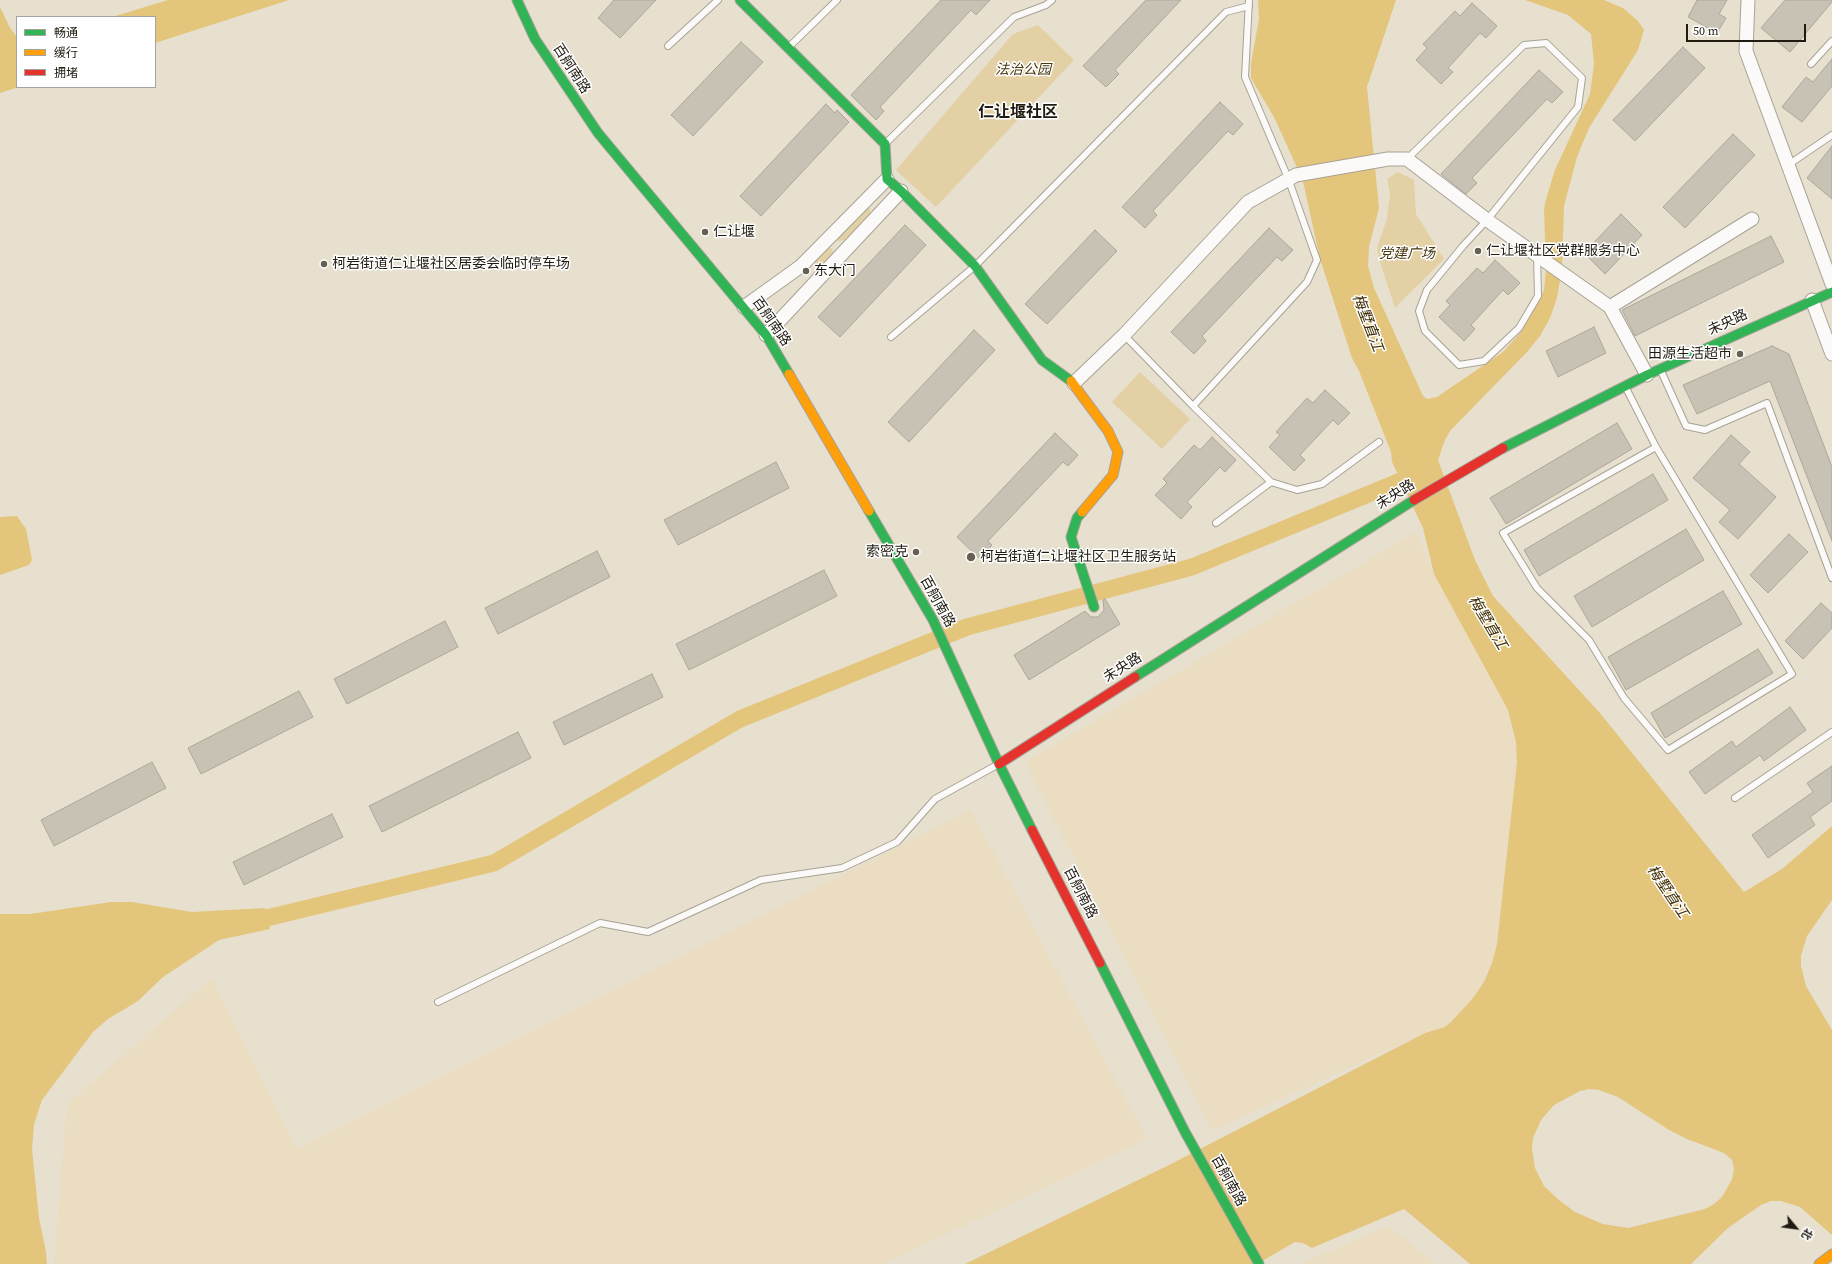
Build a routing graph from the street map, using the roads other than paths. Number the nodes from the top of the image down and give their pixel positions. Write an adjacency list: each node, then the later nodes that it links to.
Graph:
1 (517, 0): 26 (street, 百舸南路)
2 (718, 0): 9 (lane)
3 (740, 0): 10 (street)
4 (837, 0): 10 (lane)
5 (1052, 0): 13 (lane)
6 (1748, 0): 15 (street)
7 (1249, 3): 16 (lane); 22 (lane)
8 (1832, 41): 11 (lane)
9 (668, 46)
10 (789, 47): 13 (street)
11 (1810, 64)
12 (1832, 135): 15 (lane)
13 (885, 144): 17 (street)
14 (1407, 159): 16 (street); 20 (street); 20 (lane)
15 (1788, 165): 23 (street)
16 (1292, 177): 29 (street); 36 (lane)
17 (887, 179): 18 (street); 26 (street)
18 (901, 191): 22 (street); 28 (street)
19 (1752, 219): 27 (street)
20 (1487, 220): 21 (street); 21 (lane)
21 (1540, 257): 27 (street)
22 (975, 266): 30 (lane); 34 (street)
23 (1832, 284)
24 (1832, 292): 25 (street, 未央路)
25 (1812, 300): 31 (street); 32 (street, 未央路)
26 (744, 307): 28 (street, 百舸南路)
27 (1610, 307): 33 (street)
28 (766, 335): 44 (street, 百舸南路)
29 (1124, 335): 34 (street); 36 (lane)
30 (891, 337)
31 (1832, 354)
32 (1660, 370): 33 (street, 未央路); 41 (lane)
33 (1647, 375): 35 (street, 未央路)
34 (1074, 383): 42 (street)
35 (1625, 387): 38 (lane); 44 (street, 未央路)
36 (1193, 406): 39 (lane)
37 (1379, 442): 39 (lane)
38 (1656, 447): 38 (lane)
39 (1271, 482): 40 (lane)
40 (1216, 523)
41 (1832, 578)
42 (1094, 607)
43 (1832, 732): 45 (lane)
44 (999, 764): 46 (lane); 49 (street, 百舸南路)
45 (1735, 798)
46 (438, 1002)
47 (1832, 1254): 48 (street)
48 (1820, 1263)
49 (1259, 1264)

